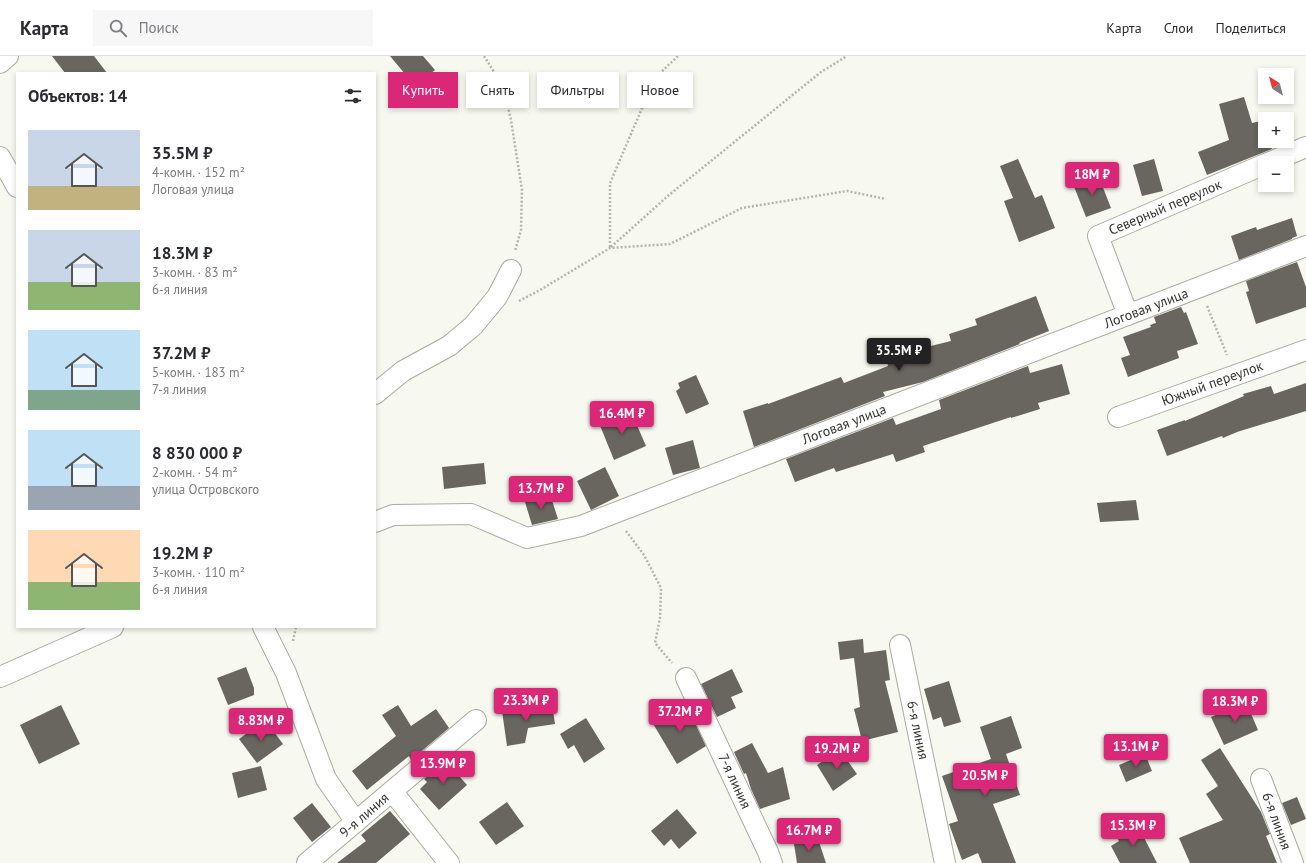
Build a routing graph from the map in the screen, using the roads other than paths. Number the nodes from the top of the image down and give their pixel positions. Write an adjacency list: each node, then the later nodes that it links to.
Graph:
1 (8, 56): 2 (street)
2 (0, 63)
3 (1306, 146): 4 (street)
4 (1284, 156)
5 (0, 157): 7 (street)
6 (1258, 167): 10 (street, Северный переулок)
7 (16, 185)
8 (1306, 246): 10 (street, Логовая улица)
9 (511, 270): 12 (street)
10 (1128, 315): 14 (street, Логовая улица)
11 (1306, 350): 13 (street, Южный переулок)
12 (376, 393)
13 (1118, 417)
14 (376, 522)
15 (112, 628): 18 (street)
16 (264, 628): 23 (street)
17 (900, 645): 27 (street, 6-я линия)
18 (0, 677)
19 (686, 678): 26 (street, 7-я линия)
20 (476, 720): 22 (street, 9-я линия)
21 (1262, 779): 28 (street, 6-я линия)
22 (392, 791): 23 (street, 9-я линия); 25 (street)
23 (356, 822): 24 (street, 9-я линия)
24 (307, 863)
25 (450, 863)
26 (772, 863)
27 (945, 863)
28 (1293, 863)

